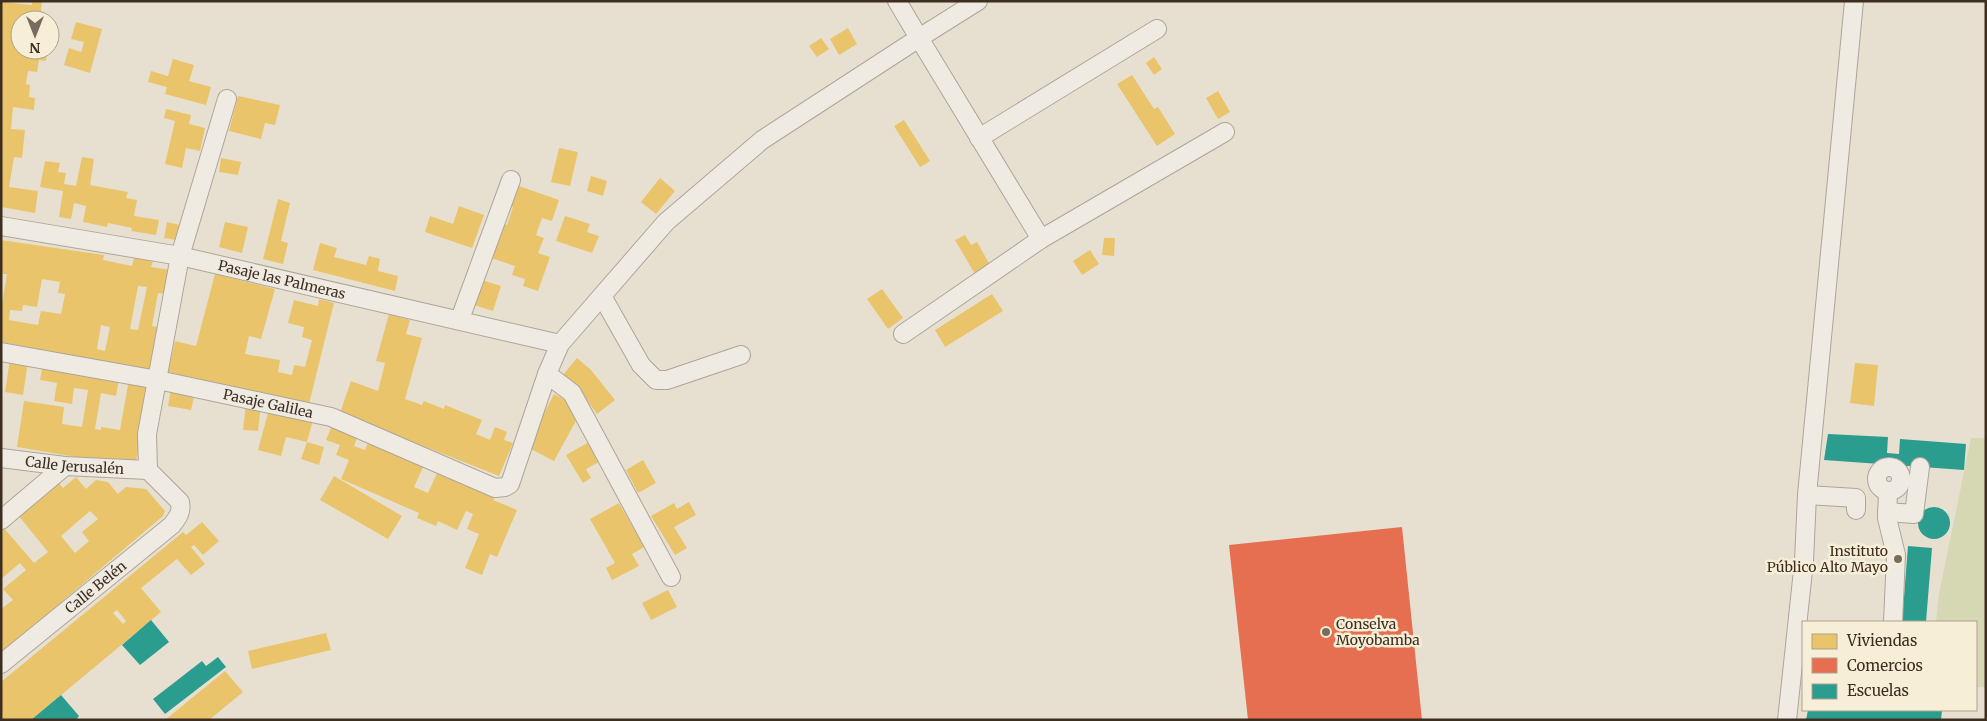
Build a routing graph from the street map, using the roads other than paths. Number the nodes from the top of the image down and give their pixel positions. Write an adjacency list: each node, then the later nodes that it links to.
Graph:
1 (897, 1): 5 (street)
2 (978, 1): 5 (street)
3 (1854, 1): 25 (street)
4 (1157, 29): 8 (street)
5 (919, 38): 8 (street); 13 (street)
6 (227, 99): 12 (street)
7 (1225, 132): 11 (street)
8 (979, 138): 11 (street)
9 (510, 180): 14 (street)
10 (1, 226): 12 (street, Pasaje las Palmeras)
11 (1041, 239): 15 (street)
12 (180, 256): 14 (street, Pasaje las Palmeras); 20 (street)
13 (602, 296): 16 (street); 18 (street)
14 (460, 319): 16 (street, Pasaje las Palmeras)
15 (903, 334)
16 (560, 344): 19 (street)
17 (1, 352): 20 (street, Pasaje Galilea)
18 (741, 355)
19 (547, 374): 20 (street, Pasaje Galilea); 28 (street)
20 (158, 380): 24 (street)
21 (1, 458): 22 (street, Calle Jerusalén)
22 (65, 466): 24 (street, Calle Jerusalén); 27 (street)
23 (1920, 466): 26 (street)
24 (148, 470): 30 (street, Calle Belén)
25 (1807, 495): 26 (street); 31 (street)
26 (1887, 512): 29 (street)
27 (1, 520)
28 (671, 577)
29 (1893, 621)
30 (1, 664)
31 (1787, 720)

